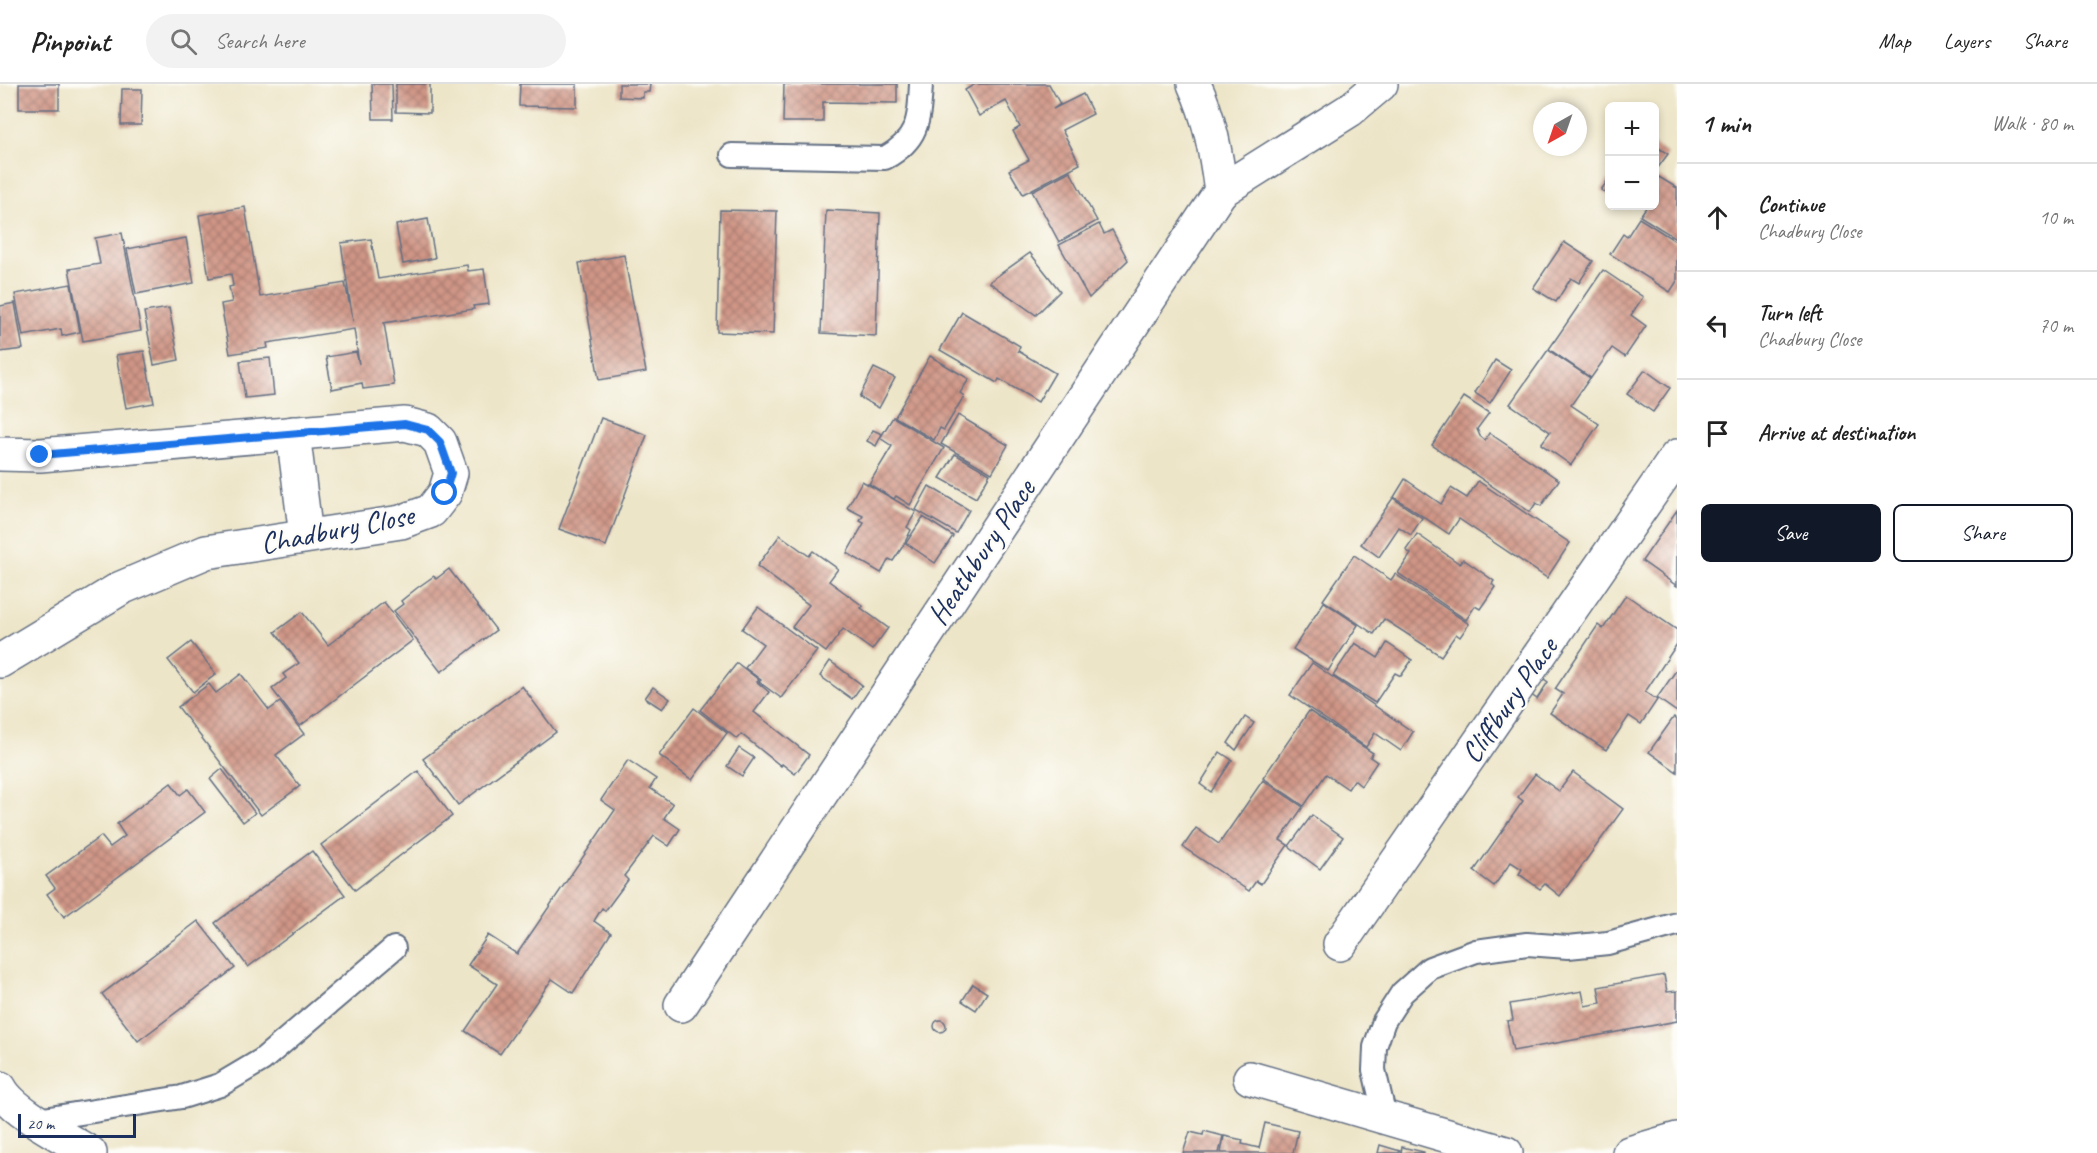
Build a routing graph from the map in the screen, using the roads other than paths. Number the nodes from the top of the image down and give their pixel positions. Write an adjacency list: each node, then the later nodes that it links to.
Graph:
1 (921, 84): 4 (lane)
2 (1194, 84): 5 (street)
3 (1381, 84): 5 (street)
4 (732, 155)
5 (1221, 191): 14 (street, Heathbury Place)
6 (292, 433): 7 (street, Chadbury Close); 9 (street); 9 (street, Chadbury Close)
7 (0, 454)
8 (1677, 456): 12 (street, Cliffbury Place)
9 (306, 536): 10 (street, Chadbury Close)
10 (0, 661)
11 (1677, 924): 17 (lane)
12 (1340, 944)
13 (394, 948): 18 (lane)
14 (681, 1005)
15 (1250, 1078): 17 (street)
16 (1, 1096): 18 (street)
17 (1385, 1117): 21 (street)
18 (37, 1120): 20 (street)
19 (1677, 1139): 22 (street)
20 (90, 1153)
21 (1506, 1153)
22 (1629, 1153)

